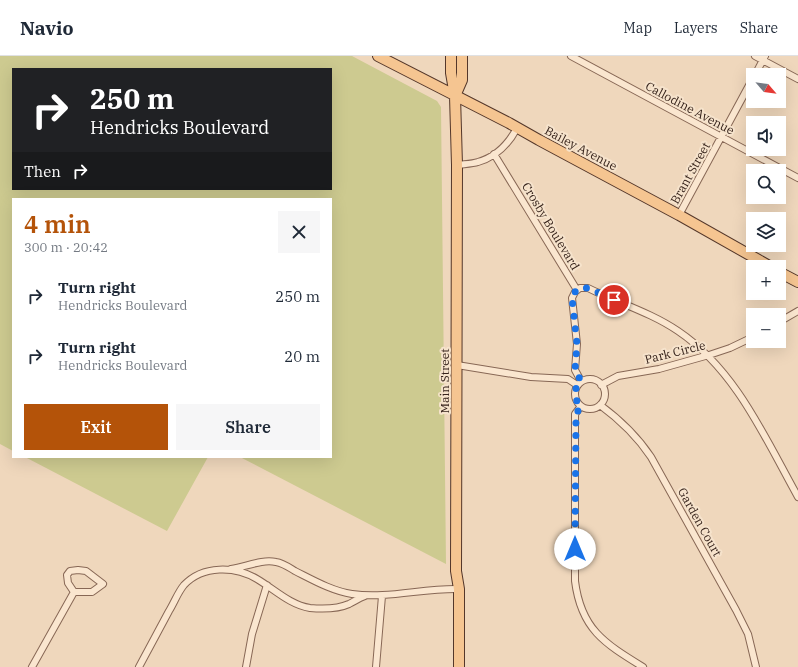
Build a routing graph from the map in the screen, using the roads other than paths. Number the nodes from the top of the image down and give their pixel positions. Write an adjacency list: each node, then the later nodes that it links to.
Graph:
1 (378, 56): 10 (main road, Bailey Avenue)
2 (451, 56): 10 (main road, Main Street)
3 (462, 56): 10 (main road, Main Street)
4 (572, 56): 12 (street, Callodine Avenue)
5 (755, 56): 6 (street)
6 (764, 58): 7 (street); 8 (street)
7 (759, 68)
8 (798, 79)
9 (746, 92): 12 (street, Brant Street)
10 (456, 96): 11 (main road, Bailey Avenue); 14 (main road, Main Street)
11 (517, 128): 13 (street); 16 (main road, Bailey Avenue)
12 (722, 138): 15 (street, Callodine Avenue); 16 (street, Brant Street)
13 (494, 154): 14 (street); 20 (street, Crosby Boulevard)
14 (457, 165): 25 (main road, Main Street)
15 (798, 178)
16 (679, 215): 17 (main road, Bailey Avenue)
17 (758, 260)
18 (786, 276): 19 (main road)
19 (798, 282)
20 (577, 290): 24 (street); 26 (street)
21 (798, 311): 22 (street)
22 (786, 318)
23 (746, 339): 24 (street, Park Circle)
24 (709, 355): 27 (street, Park Circle); 30 (street)
25 (456, 365): 26 (street); 33 (main road, Main Street)
26 (579, 383): 27 (street); 29 (street)
27 (602, 385): 28 (street)
28 (600, 405): 29 (street); 43 (street, Garden Court)
29 (581, 406): 42 (street)
30 (798, 497)
31 (228, 570): 32 (street); 35 (street); 38 (street)
32 (267, 585): 35 (street); 39 (street)
33 (459, 589): 36 (street); 41 (main road, Main Street)
34 (74, 592): 34 (street); 37 (street)
35 (365, 596): 36 (street)
36 (382, 596): 40 (street)
37 (32, 667)
38 (139, 667)
39 (246, 667)
40 (376, 667)
41 (459, 667)
42 (643, 667)
43 (756, 667)

